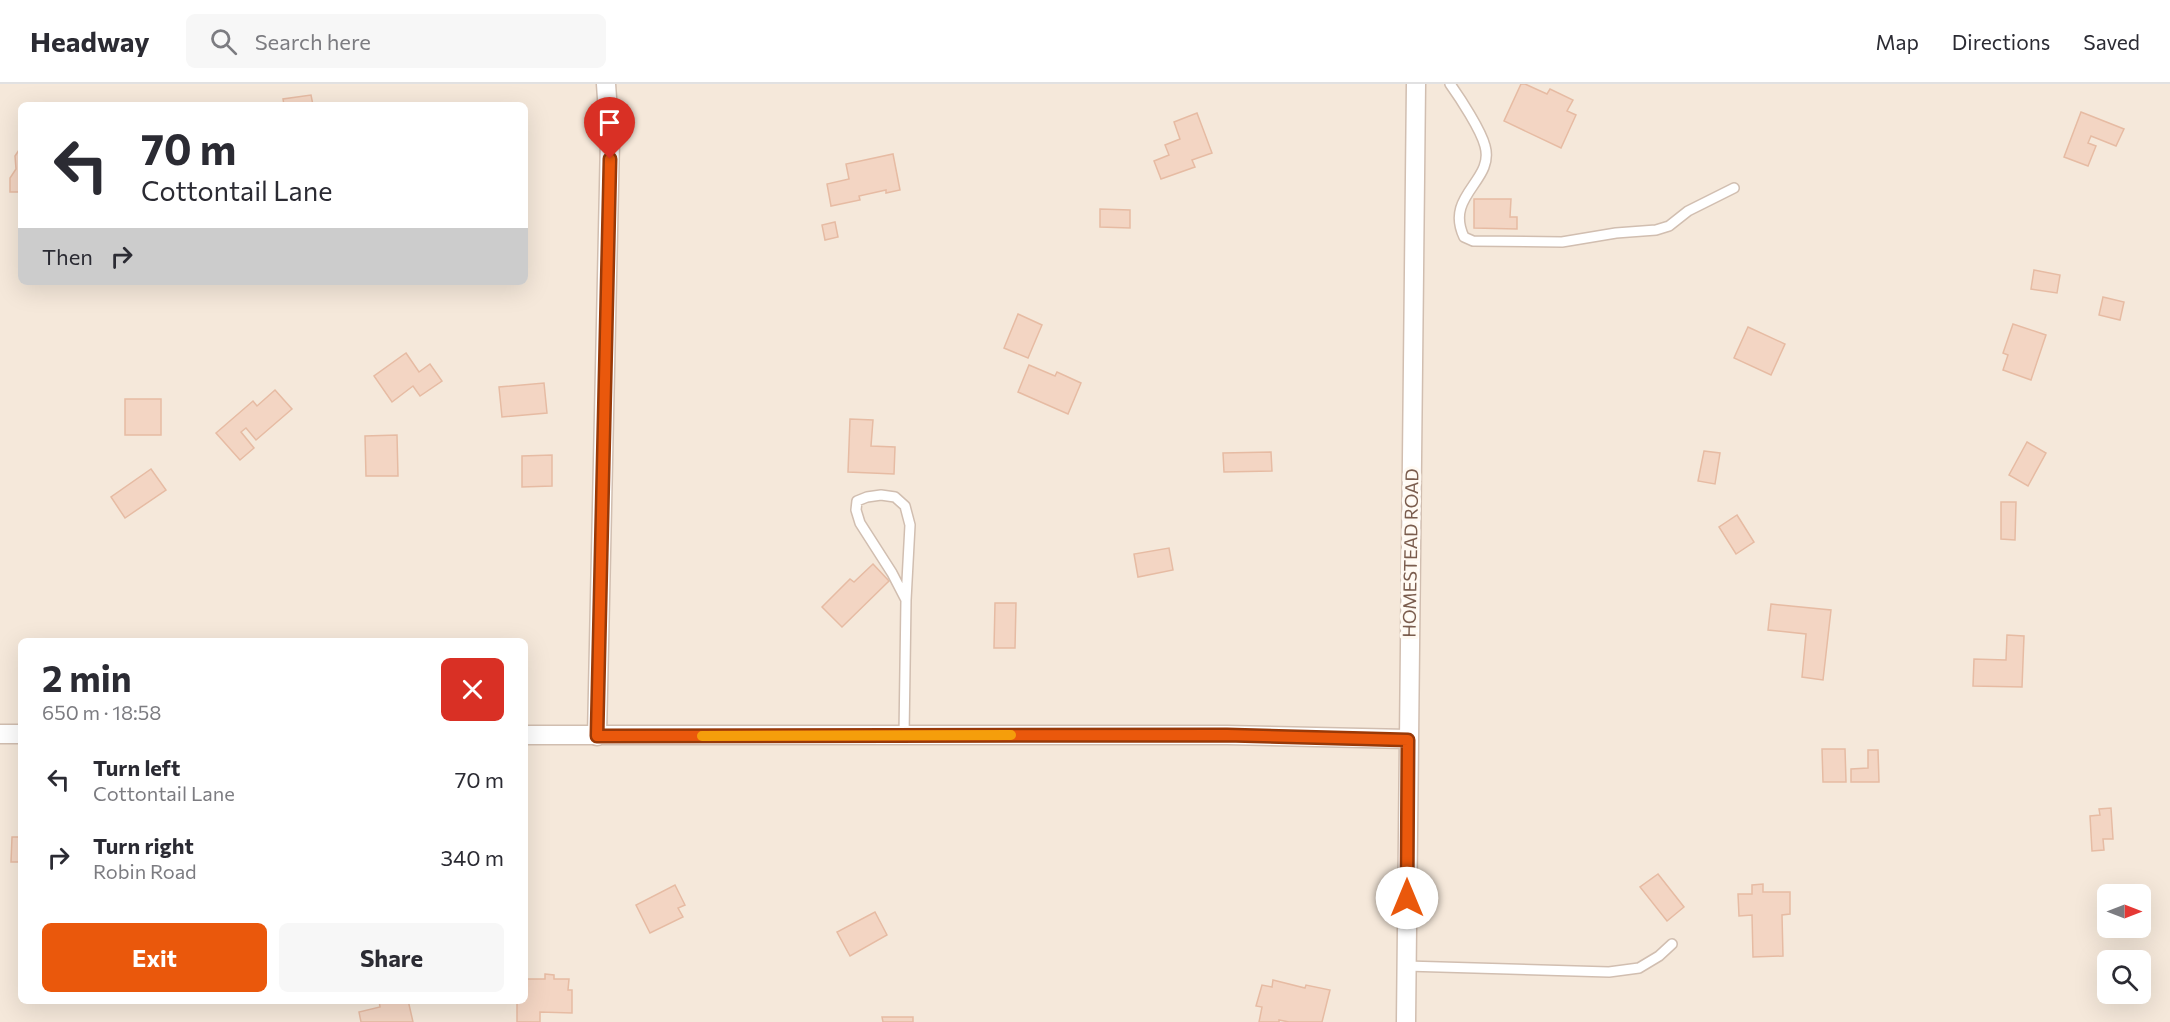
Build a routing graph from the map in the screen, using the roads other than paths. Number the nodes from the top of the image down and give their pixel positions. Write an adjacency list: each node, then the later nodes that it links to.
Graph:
1 (606, 84): 10 (street)
2 (1416, 84): 11 (street, HOMESTEAD ROAD)
3 (1450, 84): 4 (lane)
4 (1734, 188)
5 (906, 600): 5 (lane); 9 (lane)
6 (0, 734): 7 (street)
7 (18, 734)
8 (528, 735): 10 (street)
9 (904, 735): 10 (street); 11 (street)
10 (597, 736)
11 (1408, 740): 13 (street, HOMESTEAD ROAD)
12 (1672, 944): 13 (lane)
13 (1406, 966): 14 (street, HOMESTEAD ROAD)
14 (1406, 1022)

